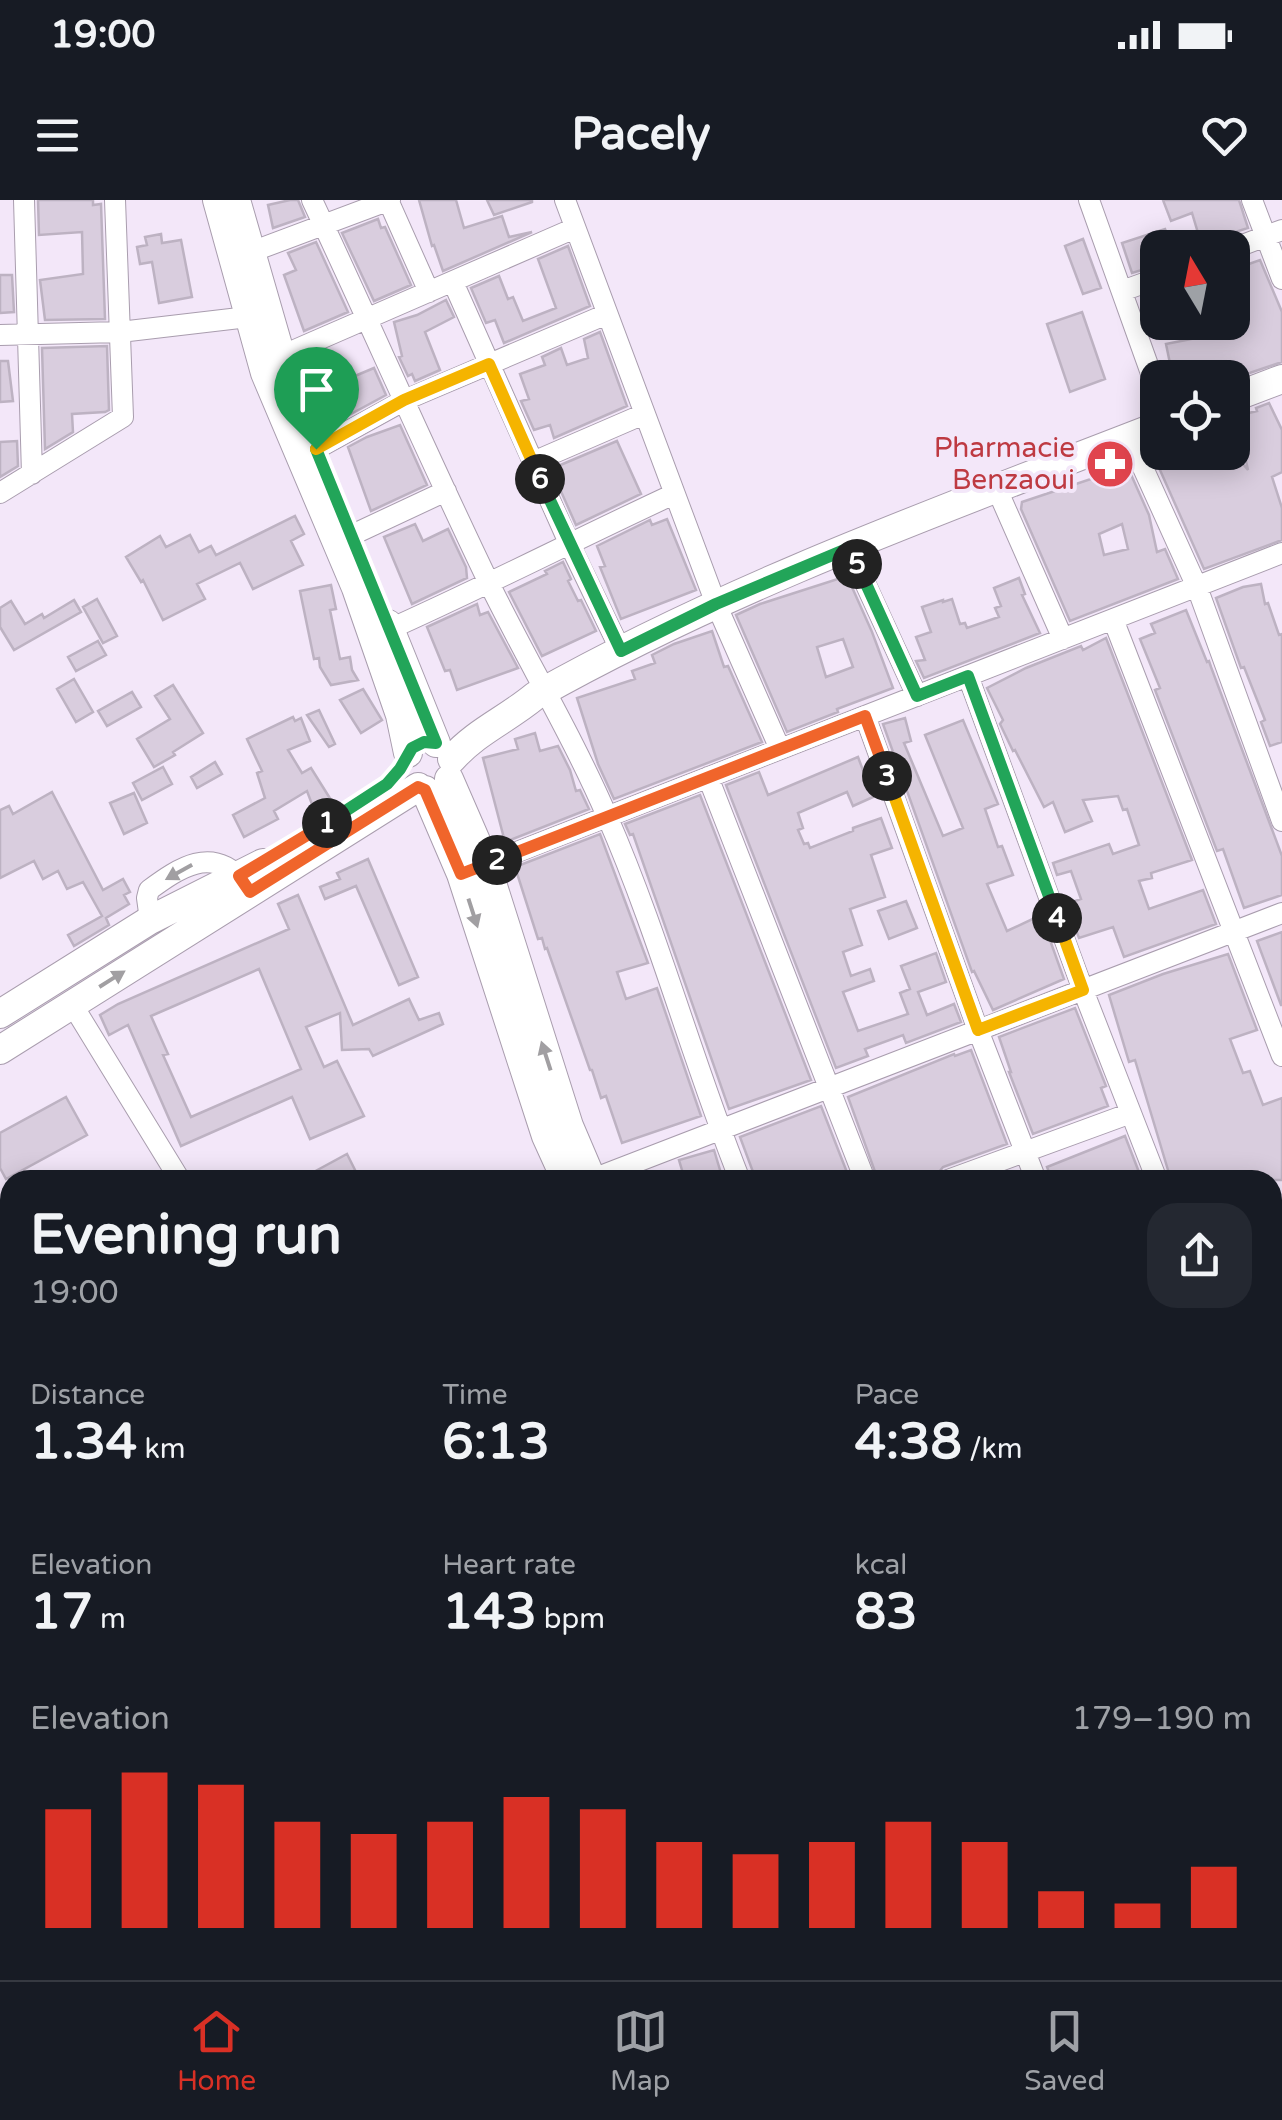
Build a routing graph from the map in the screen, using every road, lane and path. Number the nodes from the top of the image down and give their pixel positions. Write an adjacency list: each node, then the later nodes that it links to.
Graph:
1 (24, 200): 24 (street)
2 (115, 200): 23 (street)
3 (217, 200): 21 (main road)
4 (236, 200): 14 (main road)
5 (312, 200): 10 (street)
6 (389, 200): 10 (street); 19 (street)
7 (565, 200): 11 (street)
8 (1089, 200): 18 (street)
9 (1252, 200): 12 (street)
10 (324, 226): 14 (street); 22 (street)
11 (575, 228): 16 (street); 20 (street)
12 (1274, 233): 13 (street); 15 (street)
13 (1250, 242)
14 (251, 252): 26 (main road)
15 (1282, 279)
16 (452, 282): 19 (street); 28 (street)
17 (1140, 284): 18 (street)
18 (1122, 291): 27 (street)
19 (429, 292): 22 (street)
20 (607, 314): 28 (street); 32 (street)
21 (248, 316): 23 (street); 58 (main road)
22 (366, 318): 26 (street); 31 (street)
23 (120, 332): 24 (street); 37 (street)
24 (28, 334): 25 (street); 37 (street)
25 (0, 335)
26 (280, 356): 35 (main road)
27 (1146, 360)
28 (489, 364): 31 (street); 36 (street)
29 (1282, 379): 30 (main road)
30 (1250, 391)
31 (404, 400): 35 (street); 39 (street)
32 (644, 414): 36 (street); 41 (street)
33 (1140, 433): 34 (main road)
34 (1129, 437): 38 (main road); 47 (street)
35 (316, 449): 42 (main road)
36 (532, 462): 43 (street)
37 (32, 474): 40 (street)
38 (996, 487): 44 (main road); 51 (street)
39 (446, 490): 42 (street); 46 (street)
40 (0, 493)
41 (674, 494): 43 (street); 48 (street)
42 (352, 535): 50 (main road)
43 (569, 543): 46 (street); 52 (street)
44 (849, 548): 48 (main road); 55 (street)
45 (1282, 553): 47 (street)
46 (490, 584): 50 (street); 54 (street)
47 (1196, 587): 49 (street); 61 (street)
48 (716, 604): 52 (main road); 57 (street)
49 (1113, 619): 51 (street); 67 (street)
50 (390, 629): 59 (main road)
51 (1063, 639): 53 (street)
52 (621, 651): 54 (main road)
53 (968, 676): 55 (street); 68 (street)
54 (540, 693): 59 (main road); 62 (street)
55 (917, 696): 56 (street)
56 (865, 716): 57 (street); 71 (street)
57 (780, 749): 60 (street)
58 (406, 757): 59 (main road); 65 (main road)
59 (437, 767): 64 (main road); 65 (main road)
60 (708, 778): 62 (street); 74 (street)
61 (1277, 795): 63 (street)
62 (607, 817): 64 (street); 76 (street)
63 (1282, 820)
64 (473, 869): 77 (main road)
65 (245, 884): 69 (main road, one-way to 65); 70 (main road, one-way to 70)
66 (1282, 913): 67 (street)
67 (1234, 932): 68 (street); 73 (street)
68 (1083, 990): 71 (street); 75 (street)
69 (72, 1004): 72 (main road); 79 (street)
70 (0, 1014)
71 (978, 1030): 74 (street); 78 (street)
72 (0, 1050)
73 (1282, 1056)
74 (828, 1087): 76 (street); 84 (street)
75 (1131, 1113): 78 (street); 87 (street)
76 (720, 1128): 82 (street); 83 (street)
77 (558, 1131): 80 (main road); 81 (main road)
78 (1024, 1150): 85 (street); 86 (street)
79 (174, 1170)
80 (564, 1170)
81 (584, 1170)
82 (616, 1170)
83 (736, 1170)
84 (861, 1170)
85 (973, 1170)
86 (1032, 1170)
87 (1153, 1170)

